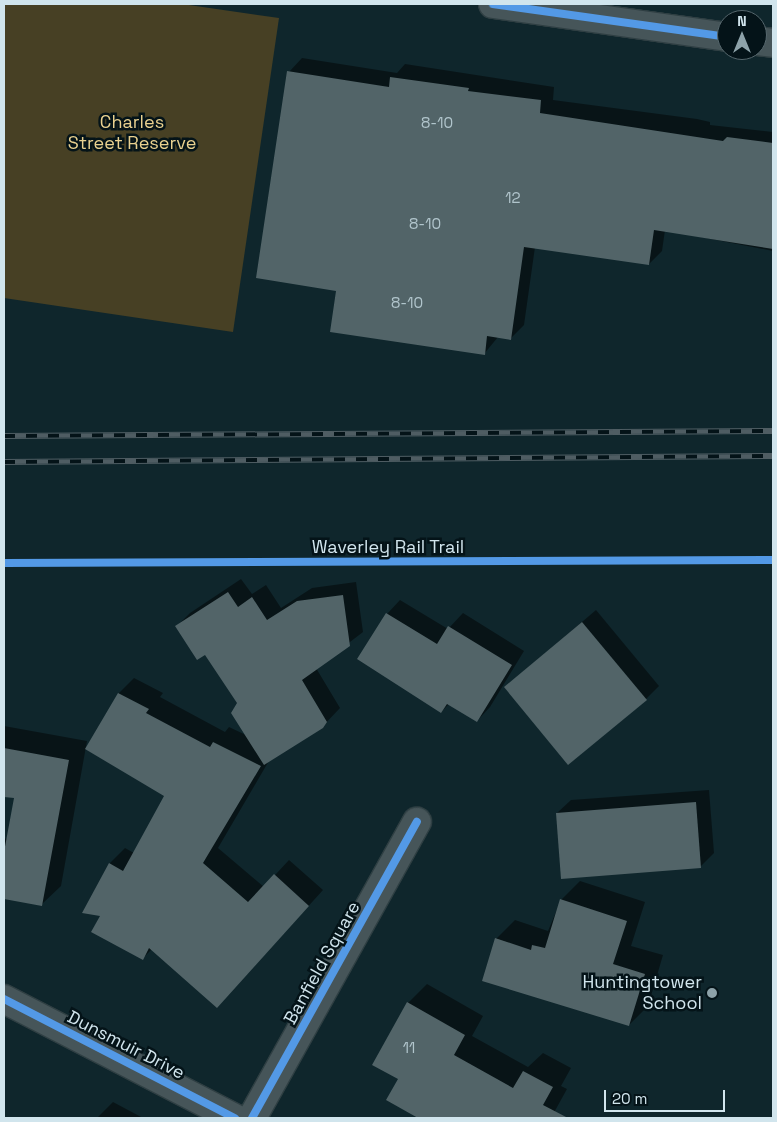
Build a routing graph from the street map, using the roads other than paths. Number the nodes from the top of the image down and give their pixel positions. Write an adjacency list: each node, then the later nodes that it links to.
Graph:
1 (493, 4): 2 (street)
2 (717, 36)
3 (417, 822): 6 (street, Banfield Square)
4 (4, 999): 5 (street, Dunsmuir Drive)
5 (235, 1118)
6 (252, 1118)

